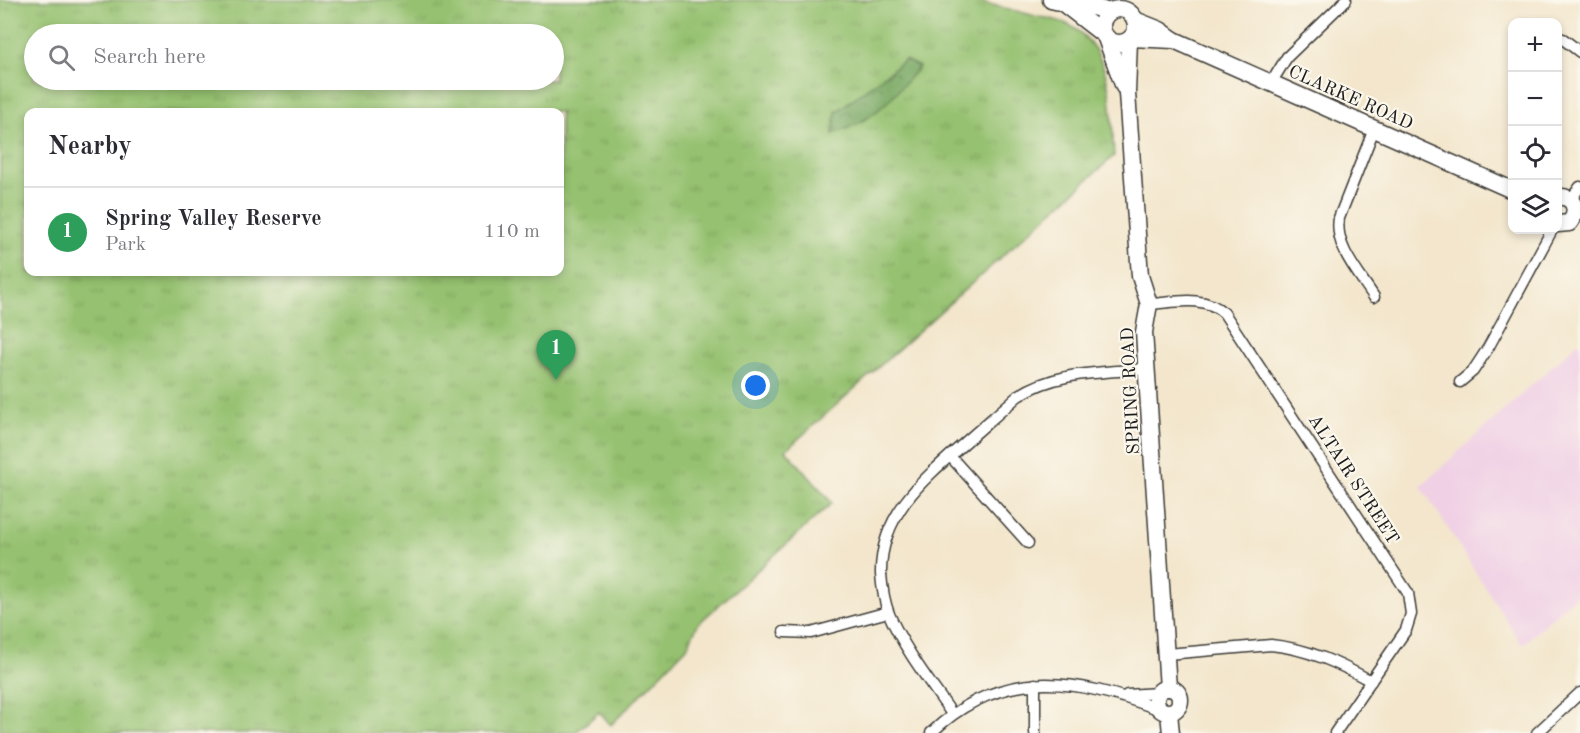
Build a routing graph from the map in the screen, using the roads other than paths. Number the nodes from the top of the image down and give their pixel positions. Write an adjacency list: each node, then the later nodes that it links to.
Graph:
1 (1126, 0): 5 (street)
2 (1346, 0): 11 (street)
3 (1057, 2): 4 (street); 6 (street)
4 (1111, 8): 5 (street); 6 (street)
5 (1134, 18): 7 (street); 9 (street, CLARKE ROAD)
6 (1105, 37): 7 (street); 12 (street, SPRING ROAD)
7 (1130, 39): 9 (street, CLARKE ROAD); 12 (street, SPRING ROAD)
8 (1563, 39): 10 (street)
9 (1174, 40): 11 (street, CLARKE ROAD)
10 (1580, 52)
11 (1271, 83): 13 (street, CLARKE ROAD)
12 (1127, 93): 19 (street, SPRING ROAD)
13 (1374, 129): 14 (street, CLARKE ROAD); 18 (street)
14 (1508, 188)
15 (1569, 195): 16 (street)
16 (1570, 222)
17 (1550, 234): 21 (street)
18 (1374, 297)
19 (1149, 304): 20 (street, SPRING ROAD); 27 (street, ALTAIR STREET)
20 (1146, 369): 22 (street); 26 (street, SPRING ROAD)
21 (1460, 382)
22 (950, 456): 23 (street); 24 (street)
23 (1028, 543)
24 (888, 612): 25 (street); 32 (street)
25 (784, 632)
26 (1167, 654): 27 (street); 31 (street, SPRING ROAD)
27 (1371, 681): 36 (street, ALTAIR STREET)
28 (1035, 684): 30 (street); 32 (street); 34 (street)
29 (1580, 693): 37 (street)
30 (1121, 695): 31 (street); 31 (street)
31 (1163, 701): 35 (street, SPRING ROAD)
32 (952, 714): 33 (street)
33 (932, 733)
34 (1035, 733)
35 (1171, 733)
36 (1335, 733)
37 (1537, 733)

